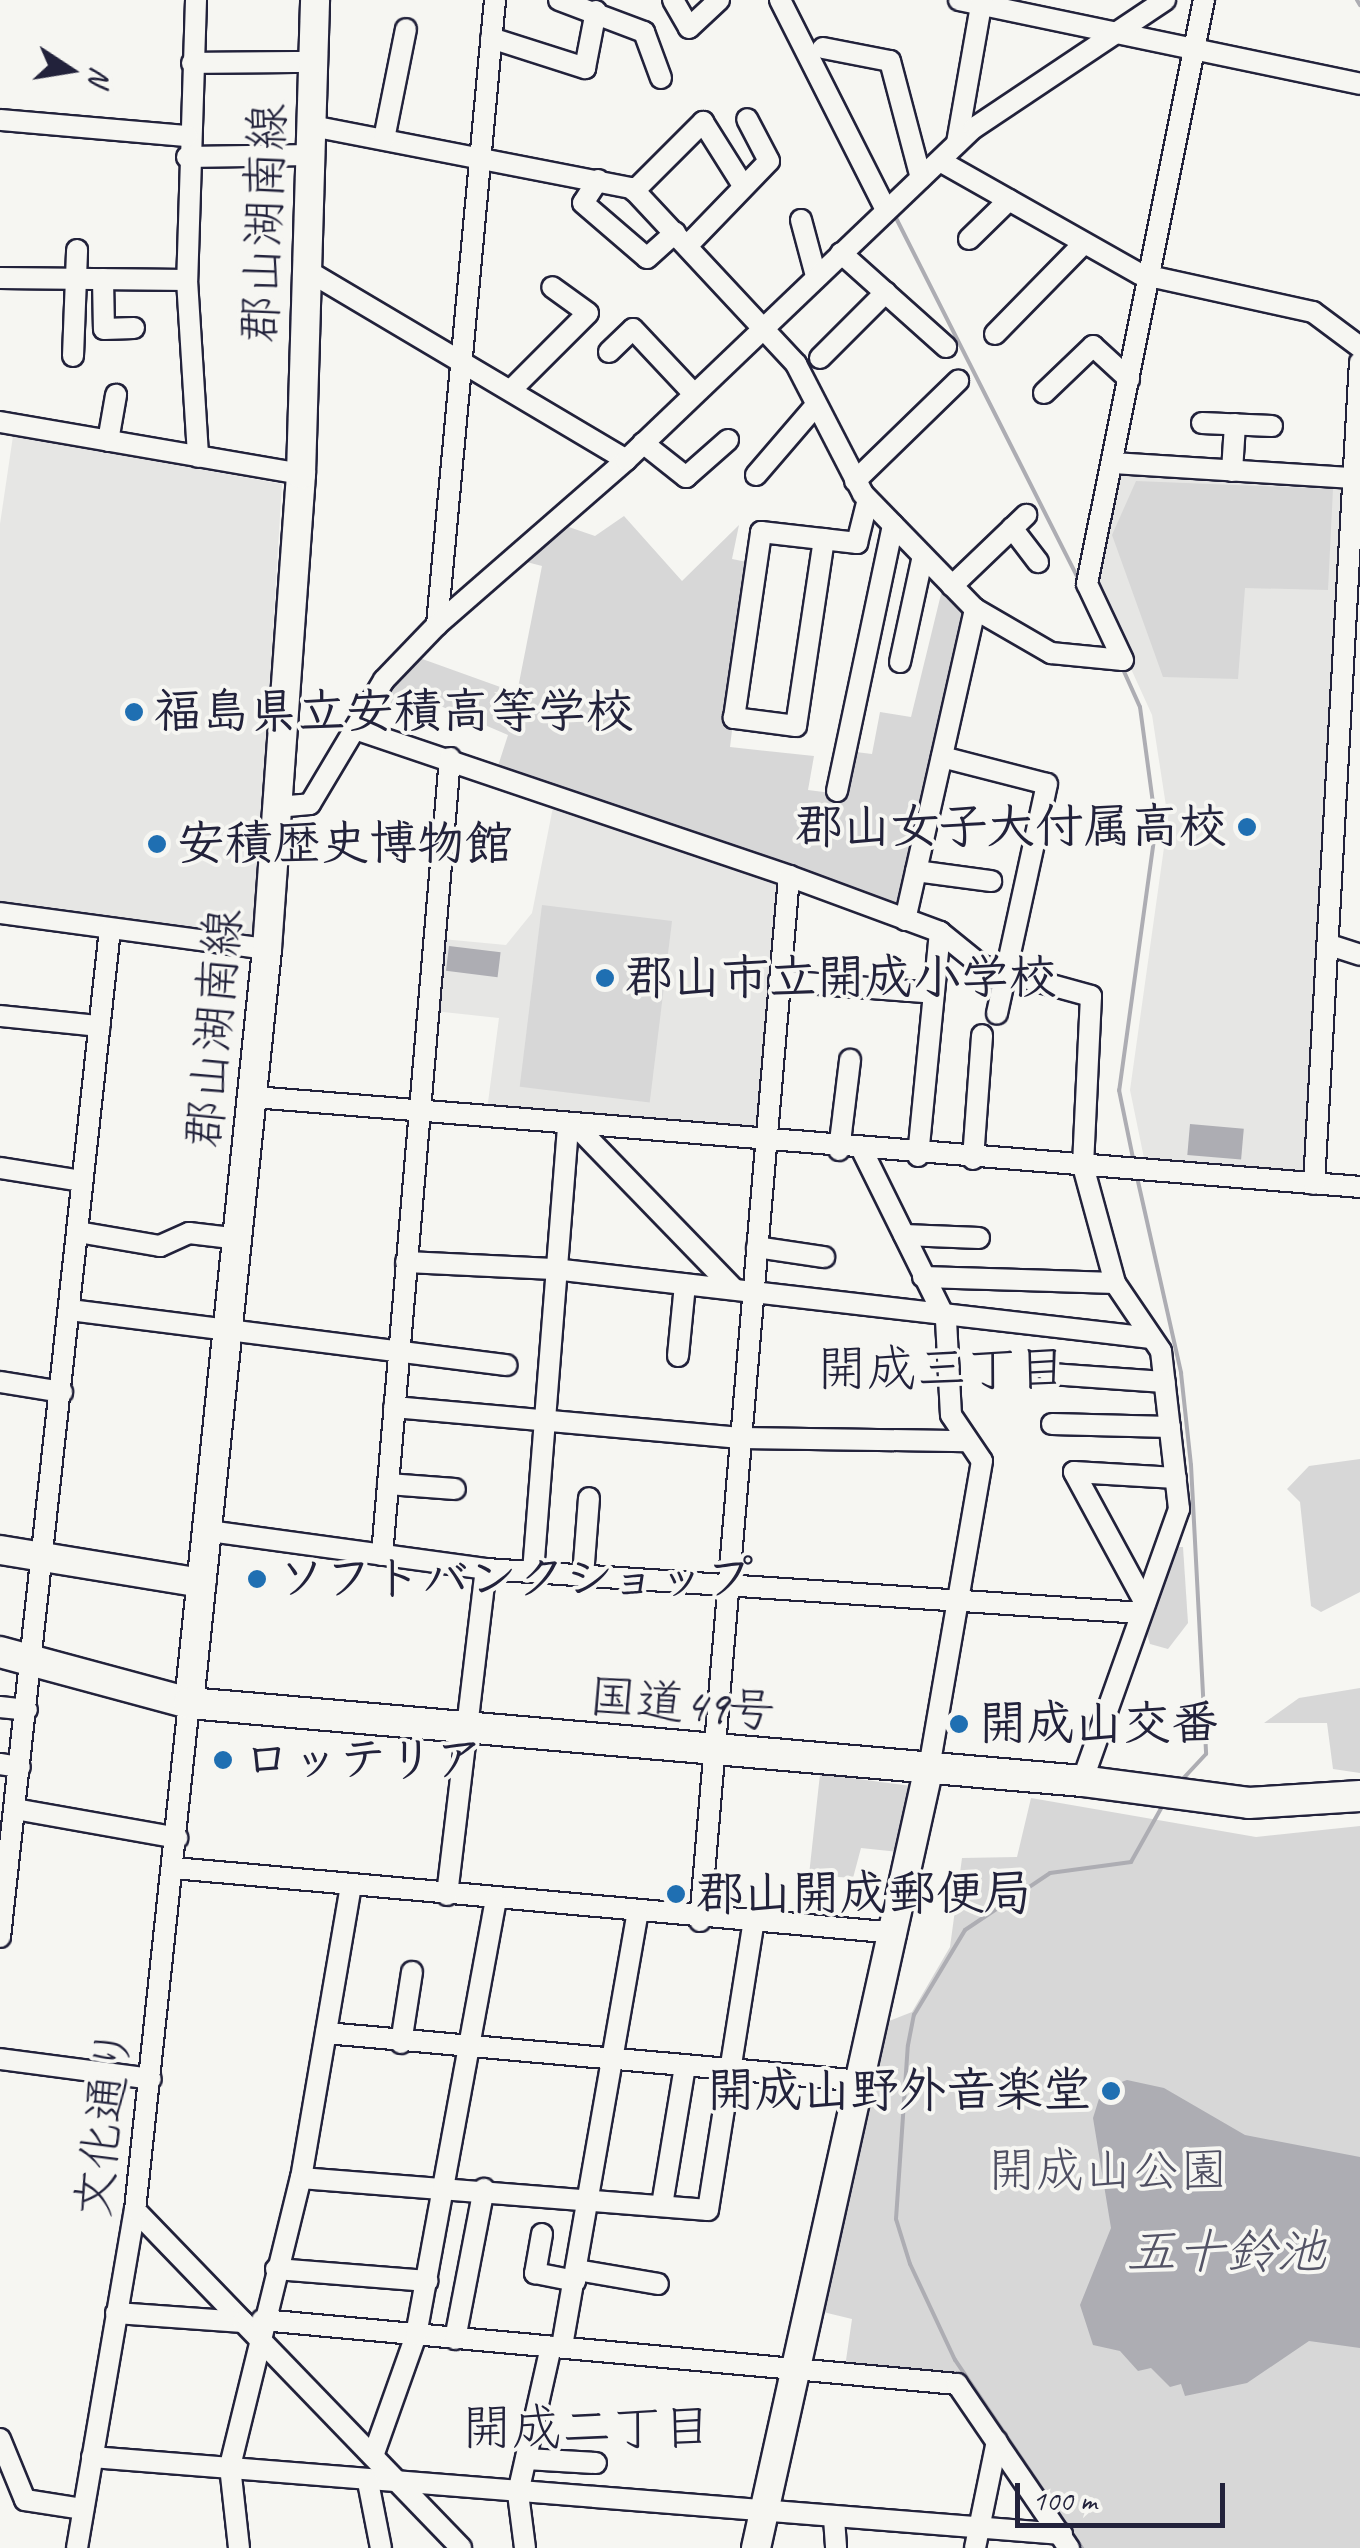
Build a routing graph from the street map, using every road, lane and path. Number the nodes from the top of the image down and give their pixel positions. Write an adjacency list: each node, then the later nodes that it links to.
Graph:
1 (196, 0): 19 (street)
2 (315, 0): 18 (main road, 郡山湖南線)
3 (494, 0): 15 (street)
4 (559, 0): 12 (street)
5 (673, 0): 6 (street)
6 (719, 0)
7 (780, 0): 36 (street)
8 (959, 0): 11 (street)
9 (1166, 0): 14 (street)
10 (1204, 0): 17 (street)
11 (982, 2): 14 (street); 26 (street)
12 (596, 11): 15 (street); 20 (street)
13 (406, 30): 25 (street)
14 (1113, 32): 17 (street); 26 (street)
15 (491, 38): 29 (street)
16 (824, 48): 31 (street)
17 (1196, 51): 21 (street); 45 (street)
18 (313, 62): 19 (street); 24 (main road, 郡山湖南線)
19 (192, 63): 27 (street)
20 (661, 78)
21 (1360, 86)
22 (747, 119): 33 (street)
23 (0, 120): 27 (street)
24 (312, 126): 25 (street); 28 (main road, 郡山湖南線)
25 (384, 139): 29 (street)
26 (957, 143): 30 (street)
27 (187, 146): 28 (street); 49 (street)
28 (311, 155): 43 (main road, 郡山湖南線)
29 (481, 157): 32 (street); 59 (street)
30 (940, 161): 31 (street); 35 (street)
31 (921, 178): 36 (street)
32 (598, 180): 34 (street); 39 (street)
33 (742, 184): 34 (street); 39 (street)
34 (634, 190): 39 (street)
35 (1009, 200): 38 (street); 40 (street)
36 (886, 210): 42 (street)
37 (801, 220): 44 (street)
38 (969, 239)
39 (681, 240): 52 (street)
40 (1084, 243): 45 (street); 54 (street)
41 (77, 250): 47 (street)
42 (841, 253): 44 (street); 51 (street)
43 (308, 271): 59 (street); 80 (main road, 郡山湖南線)
44 (816, 276): 52 (street)
45 (1148, 276): 56 (street); 62 (street)
46 (0, 278): 47 (street)
47 (75, 279): 48 (street); 58 (street)
48 (103, 279): 49 (street); 53 (street)
49 (187, 280): 76 (street)
50 (552, 287): 64 (street)
51 (886, 292): 55 (street); 60 (street)
52 (763, 326): 66 (street); 68 (street)
53 (134, 328)
54 (995, 334)
55 (946, 347)
56 (1360, 347)
57 (609, 352): 66 (street)
58 (73, 356)
59 (462, 358): 64 (street); 91 (street)
60 (820, 358)
61 (1360, 362): 82 (street)
62 (1129, 379): 65 (street); 78 (street)
63 (958, 381): 83 (street)
64 (512, 390): 77 (street)
65 (1044, 393)
66 (694, 394): 75 (street)
67 (116, 395): 74 (street)
68 (812, 410): 81 (street); 83 (street)
69 (0, 422): 74 (street)
70 (1202, 422): 71 (street)
71 (1235, 424): 72 (street); 79 (street)
72 (1272, 426)
73 (728, 440): 75 (street)
74 (108, 442): 76 (street)
75 (643, 444): 77 (street)
76 (198, 457): 80 (street)
77 (626, 460): 91 (street)
78 (1113, 463): 79 (street); 90 (street)
79 (1232, 471): 82 (street)
80 (301, 474): 98 (main road, 郡山湖南線)
81 (756, 475)
82 (1350, 478): 93 (street)
83 (855, 481): 84 (street)
84 (868, 499): 85 (street); 86 (street)
85 (893, 525): 87 (street); 97 (street)
86 (824, 540): 86 (street)
87 (923, 556): 89 (street); 92 (street)
88 (1038, 562): 89 (street)
89 (952, 586): 90 (street)
90 (975, 609): 95 (street)
91 (437, 625): 94 (street)
92 (900, 662)
93 (1350, 668): 106 (street)
94 (355, 729): 96 (street); 98 (street)
95 (942, 757): 99 (street); 109 (street)
96 (450, 758): 100 (street); 118 (street)
97 (837, 791)
98 (277, 806): 107 (main road, 郡山湖南線)
99 (916, 870): 101 (street); 103 (street)
100 (789, 876): 103 (street); 110 (street)
101 (991, 881)
102 (0, 913): 104 (street)
103 (905, 920): 105 (street)
104 (110, 930): 107 (street); 114 (street)
105 (940, 932): 109 (street); 111 (street)
106 (1330, 945): 108 (street); 128 (street)
107 (267, 949): 117 (main road, 郡山湖南線)
108 (1360, 955)
109 (1007, 974): 112 (street); 125 (street)
110 (779, 981): 111 (street); 120 (street)
111 (934, 993): 123 (street)
112 (996, 1014)
113 (0, 1016): 114 (street)
114 (99, 1026): 127 (street)
115 (982, 1035): 124 (street)
116 (850, 1060): 121 (street)
117 (254, 1096): 118 (street); 132 (main road, 郡山湖南線)
118 (418, 1109): 119 (street); 136 (street)
119 (572, 1124): 120 (street); 137 (street); 141 (street)
120 (766, 1143): 121 (street); 134 (street)
121 (838, 1150): 122 (street)
122 (863, 1152): 123 (street); 131 (street)
123 (918, 1156): 124 (street)
124 (973, 1159): 125 (street)
125 (1083, 1166): 128 (street); 139 (street)
126 (0, 1168): 127 (street)
127 (82, 1181): 130 (street)
128 (1314, 1184): 129 (street)
129 (1360, 1188)
130 (78, 1232): 132 (street); 142 (street)
131 (904, 1235): 133 (street); 138 (street)
132 (240, 1238): 144 (main road, 郡山湖南線)
133 (979, 1238)
134 (756, 1247): 135 (street); 141 (street)
135 (824, 1257)
136 (406, 1262): 137 (street); 146 (street)
137 (554, 1269): 140 (street); 154 (street)
138 (924, 1277): 139 (street); 143 (street)
139 (1116, 1283): 145 (street)
140 (685, 1284): 141 (street); 147 (street)
141 (743, 1291): 143 (street); 157 (street)
142 (70, 1310): 144 (street); 152 (street)
143 (946, 1320): 145 (street); 158 (street)
144 (231, 1330): 146 (street); 163 (main road, 郡山湖南線)
145 (1151, 1338): 151 (street)
146 (398, 1351): 148 (street); 153 (street)
147 (678, 1356)
148 (506, 1365)
149 (1050, 1374): 151 (street)
150 (0, 1382): 152 (street)
151 (1165, 1382): 156 (street)
152 (62, 1392): 166 (street)
153 (394, 1408): 154 (street); 160 (street)
154 (544, 1419): 157 (street); 168 (street)
155 (1052, 1424): 156 (street)
156 (1170, 1427): 159 (street)
157 (741, 1438): 158 (street); 171 (street)
158 (966, 1441): 172 (street)
159 (1176, 1478): 173 (street); 173 (street)
160 (388, 1484): 161 (street); 165 (street)
161 (455, 1489)
162 (590, 1498): 169 (street)
163 (209, 1532): 165 (street); 170 (main road, 郡山湖南線)
164 (0, 1550): 166 (main road)
165 (382, 1555): 167 (street)
166 (47, 1557): 170 (main road); 175 (street)
167 (486, 1569): 168 (street); 179 (street)
168 (533, 1572): 169 (street)
169 (583, 1576): 171 (street)
170 (201, 1583): 176 (main road, 郡山湖南線)
171 (732, 1589): 172 (street); 180 (street)
172 (959, 1600): 173 (street); 182 (street)
173 (1143, 1608): 183 (street)
174 (0, 1652): 175 (highway, 国道49号)
175 (32, 1661): 176 (highway, 国道49号); 178 (street)
176 (189, 1703): 179 (highway, 国道49号); 186 (street, 文化通り)
177 (0, 1706): 178 (street)
178 (26, 1710): 181 (street)
179 (466, 1729): 180 (highway, 国道49号); 189 (street)
180 (718, 1754): 182 (highway, 国道49号); 193 (street)
181 (10, 1765): 185 (street)
182 (929, 1768): 183 (highway, 国道49号); 195 (main road)
183 (1082, 1780): 184 (highway, 国道49号)
184 (1360, 1796)
185 (15, 1809): 186 (street); 191 (street)
186 (177, 1838): 187 (street, 文化通り)
187 (174, 1868): 188 (street); 205 (street, 文化通り)
188 (351, 1884): 189 (street); 198 (street)
189 (447, 1895): 190 (street)
190 (496, 1901): 192 (street); 200 (street)
191 (2, 1908): 196 (street)
192 (637, 1915): 193 (street); 202 (street)
193 (700, 1921): 194 (street)
194 (752, 1926): 195 (street); 204 (street)
195 (896, 1933): 206 (main road)
196 (0, 1937)
197 (412, 1972): 199 (street)
198 (326, 2033): 199 (street); 207 (street)
199 (400, 2042): 200 (street)
200 (471, 2051): 202 (street); 208 (street)
201 (0, 2059): 205 (street)
202 (615, 2066): 203 (street); 210 (street)
203 (684, 2072): 204 (street); 211 (street)
204 (730, 2076): 206 (street); 211 (street)
205 (151, 2079): 212 (street, 文化通り)
206 (863, 2082): 223 (main road)
207 (301, 2178): 208 (street); 214 (street)
208 (448, 2186): 209 (street); 216 (street)
209 (484, 2189): 210 (street); 221 (street)
210 (591, 2197): 211 (street); 215 (street)
211 (662, 2205)
212 (135, 2210): 218 (street, 文化通り); 219 (street)
213 (542, 2234): 215 (street)
214 (276, 2270): 216 (street); 219 (street)
215 (576, 2275): 217 (street); 222 (street)
216 (428, 2281): 220 (street)
217 (658, 2284)
218 (116, 2313): 219 (street); 227 (street, 文化通り)
219 (254, 2326): 220 (street); 226 (street); 230 (street)
220 (416, 2335): 221 (street); 226 (street)
221 (455, 2339): 222 (street)
222 (556, 2346): 223 (street); 228 (street)
223 (798, 2370): 225 (street); 235 (main road)
224 (0, 2439): 234 (street)
225 (997, 2441): 237 (street); 238 (street)
226 (372, 2456): 232 (street)
227 (92, 2457): 230 (street); 234 (street, 文化通り)
228 (526, 2459): 229 (street); 233 (street)
229 (596, 2464)
230 (230, 2466): 231 (street); 240 (street)
231 (368, 2482): 232 (street); 241 (street)
232 (401, 2486): 233 (street); 242 (street)
233 (518, 2493): 235 (street); 243 (street)
234 (83, 2509): 239 (street, 文化通り)
235 (764, 2514): 236 (street); 244 (main road)
236 (834, 2518): 237 (street); 245 (street)
237 (974, 2538): 238 (street)
238 (1065, 2541)
239 (76, 2548)
240 (239, 2548)
241 (381, 2548)
242 (462, 2548)
243 (525, 2548)
244 (756, 2548)
245 (836, 2548)

